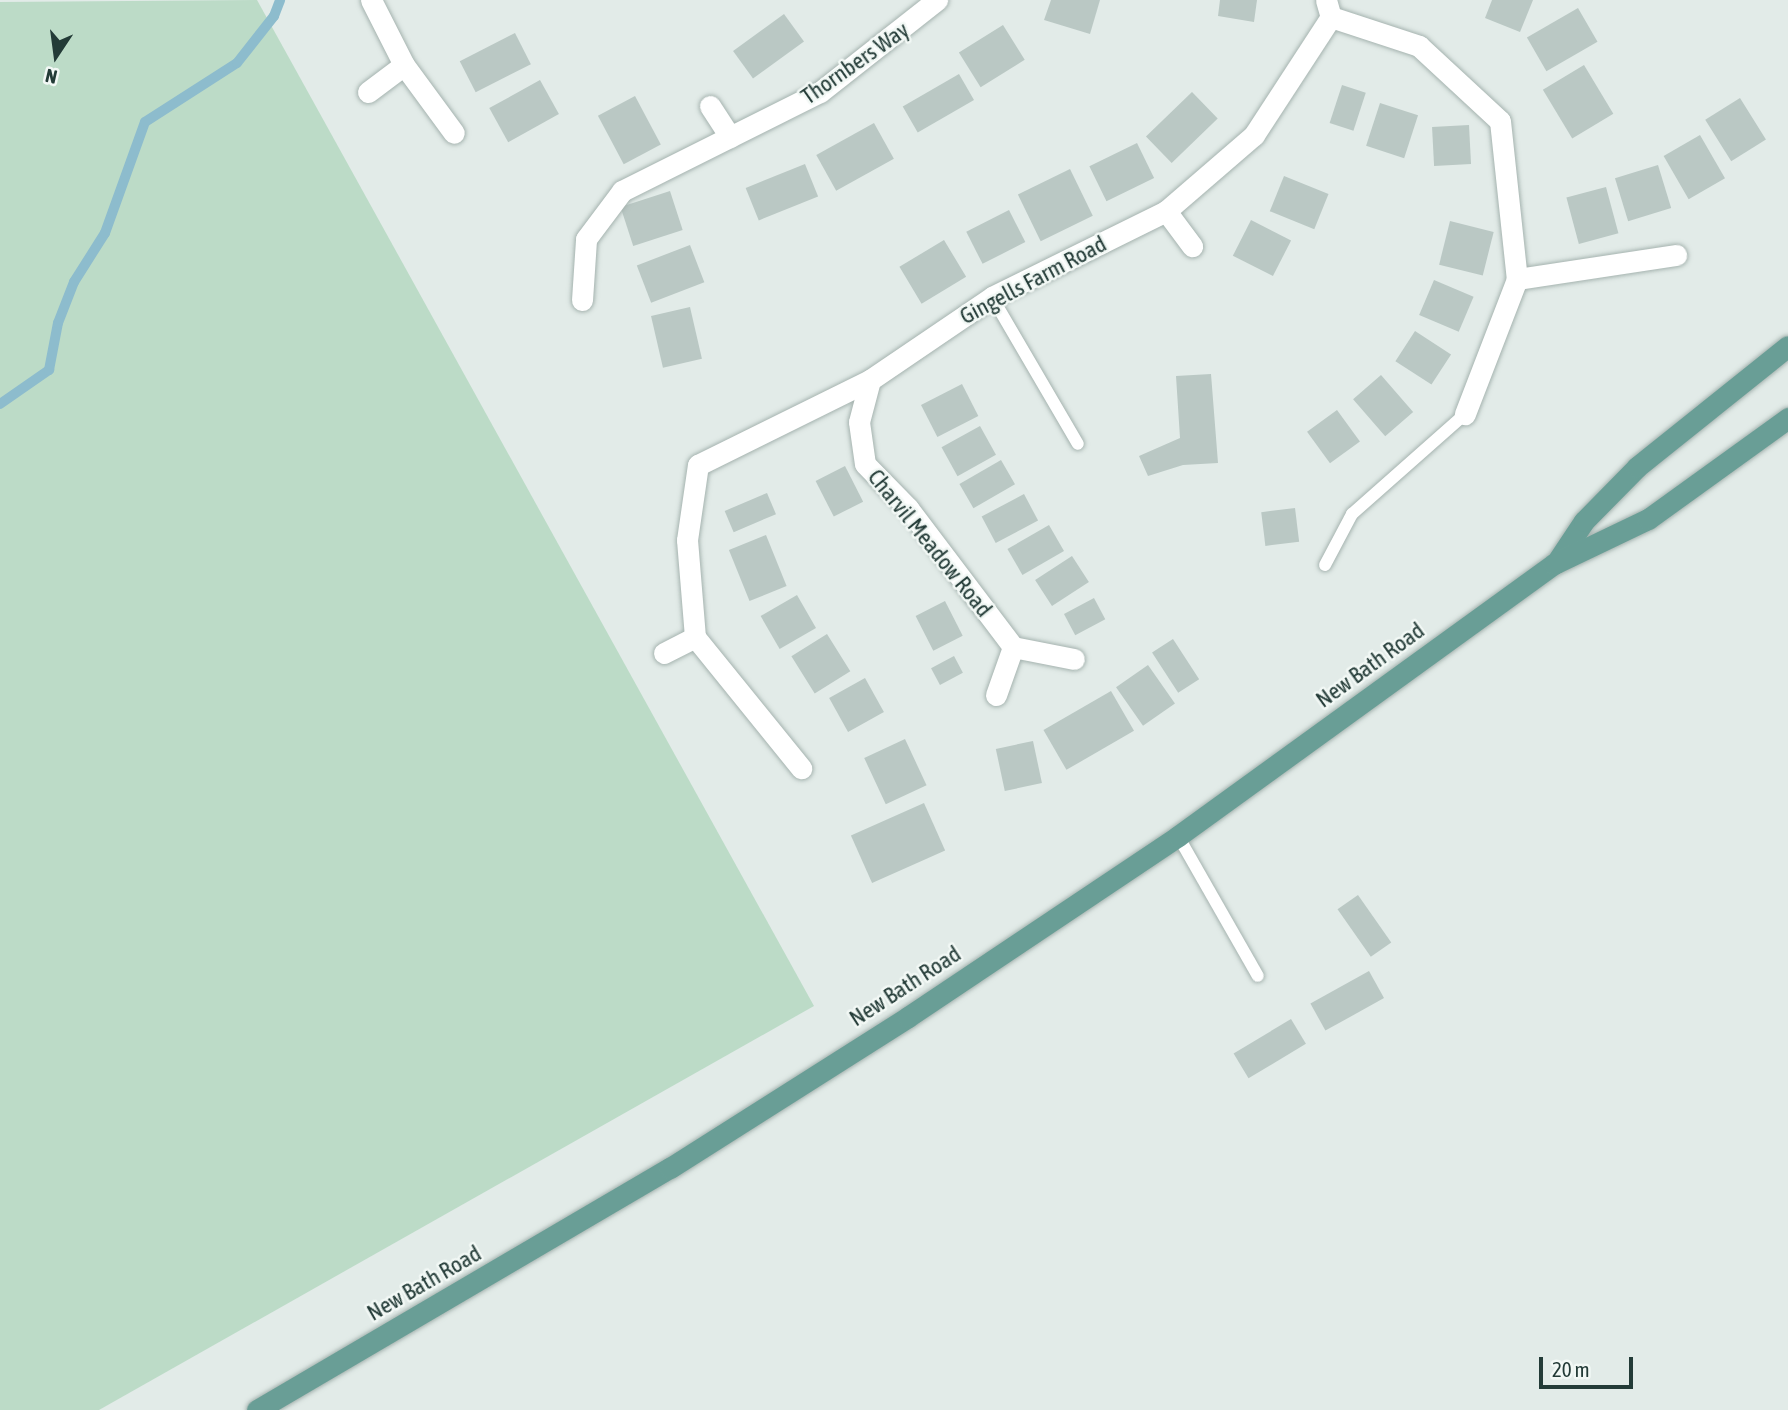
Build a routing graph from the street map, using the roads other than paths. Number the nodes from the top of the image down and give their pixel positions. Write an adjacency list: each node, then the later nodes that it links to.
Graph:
1 (370, 0): 4 (street)
2 (937, 0): 8 (street, Thornbers Way)
3 (1328, 9): 9 (street, Gingells Farm Road); 12 (street, Gingells Farm Road)
4 (404, 65): 5 (street); 7 (street)
5 (368, 92)
6 (710, 106): 8 (street)
7 (454, 133)
8 (730, 137): 14 (street, Thornbers Way)
9 (1166, 211): 10 (street); 13 (street, Gingells Farm Road)
10 (1192, 246)
11 (1676, 255): 12 (street)
12 (1517, 279): 17 (street, Gingells Farm Road)
13 (992, 298): 16 (street, Gingells Farm Road); 19 (lane)
14 (582, 300)
15 (1788, 346): 20 (main road, New Bath Road)
16 (870, 380): 22 (street); 23 (street, Charvil Meadow Road)
17 (1465, 414): 21 (lane)
18 (1788, 418): 20 (main road, New Bath Road)
19 (1078, 444)
20 (1555, 564): 28 (main road, New Bath Road)
21 (1325, 565)
22 (695, 637): 24 (street); 27 (street)
23 (1013, 647): 25 (street); 26 (street)
24 (664, 653)
25 (1074, 659)
26 (996, 695)
27 (801, 768)
28 (1178, 836): 29 (lane); 30 (main road, New Bath Road)
29 (1258, 976)
30 (257, 1410)

